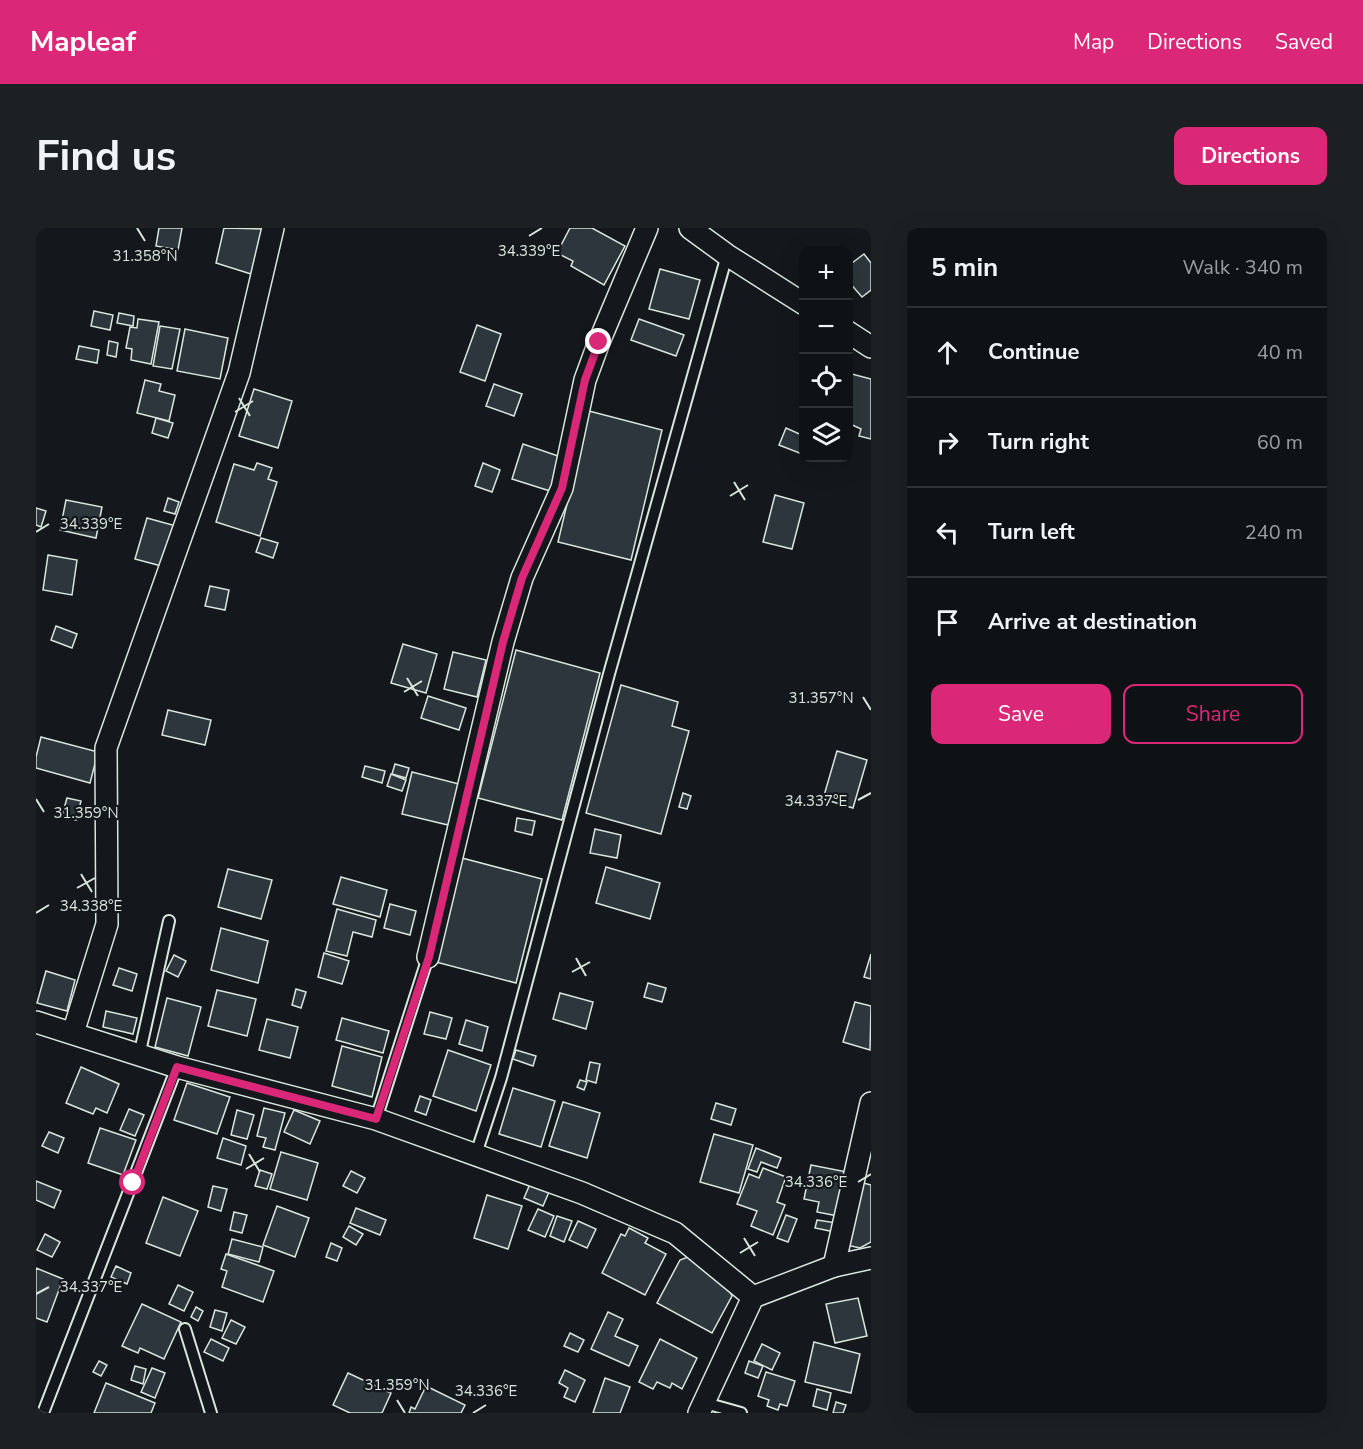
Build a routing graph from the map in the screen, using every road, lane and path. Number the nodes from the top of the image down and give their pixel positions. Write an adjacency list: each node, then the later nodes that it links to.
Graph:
1 (273, 228): 11 (street)
2 (647, 228): 9 (street)
3 (690, 228): 4 (street)
4 (727, 255): 5 (street); 16 (lane)
5 (799, 301)
6 (853, 335): 7 (street)
7 (871, 347)
8 (169, 921): 12 (lane)
9 (429, 957): 15 (lane)
10 (36, 1022): 11 (street)
11 (73, 1033): 12 (street)
12 (139, 1056): 13 (street)
13 (177, 1067): 15 (street); 22 (lane)
14 (871, 1103): 18 (street)
15 (376, 1119): 16 (street)
16 (476, 1154): 19 (street)
17 (871, 1258): 18 (street)
18 (834, 1266): 19 (street)
19 (753, 1297): 21 (street)
20 (185, 1329): 23 (lane)
21 (702, 1408): 24 (lane)
22 (44, 1413)
23 (211, 1413)
24 (741, 1413)

